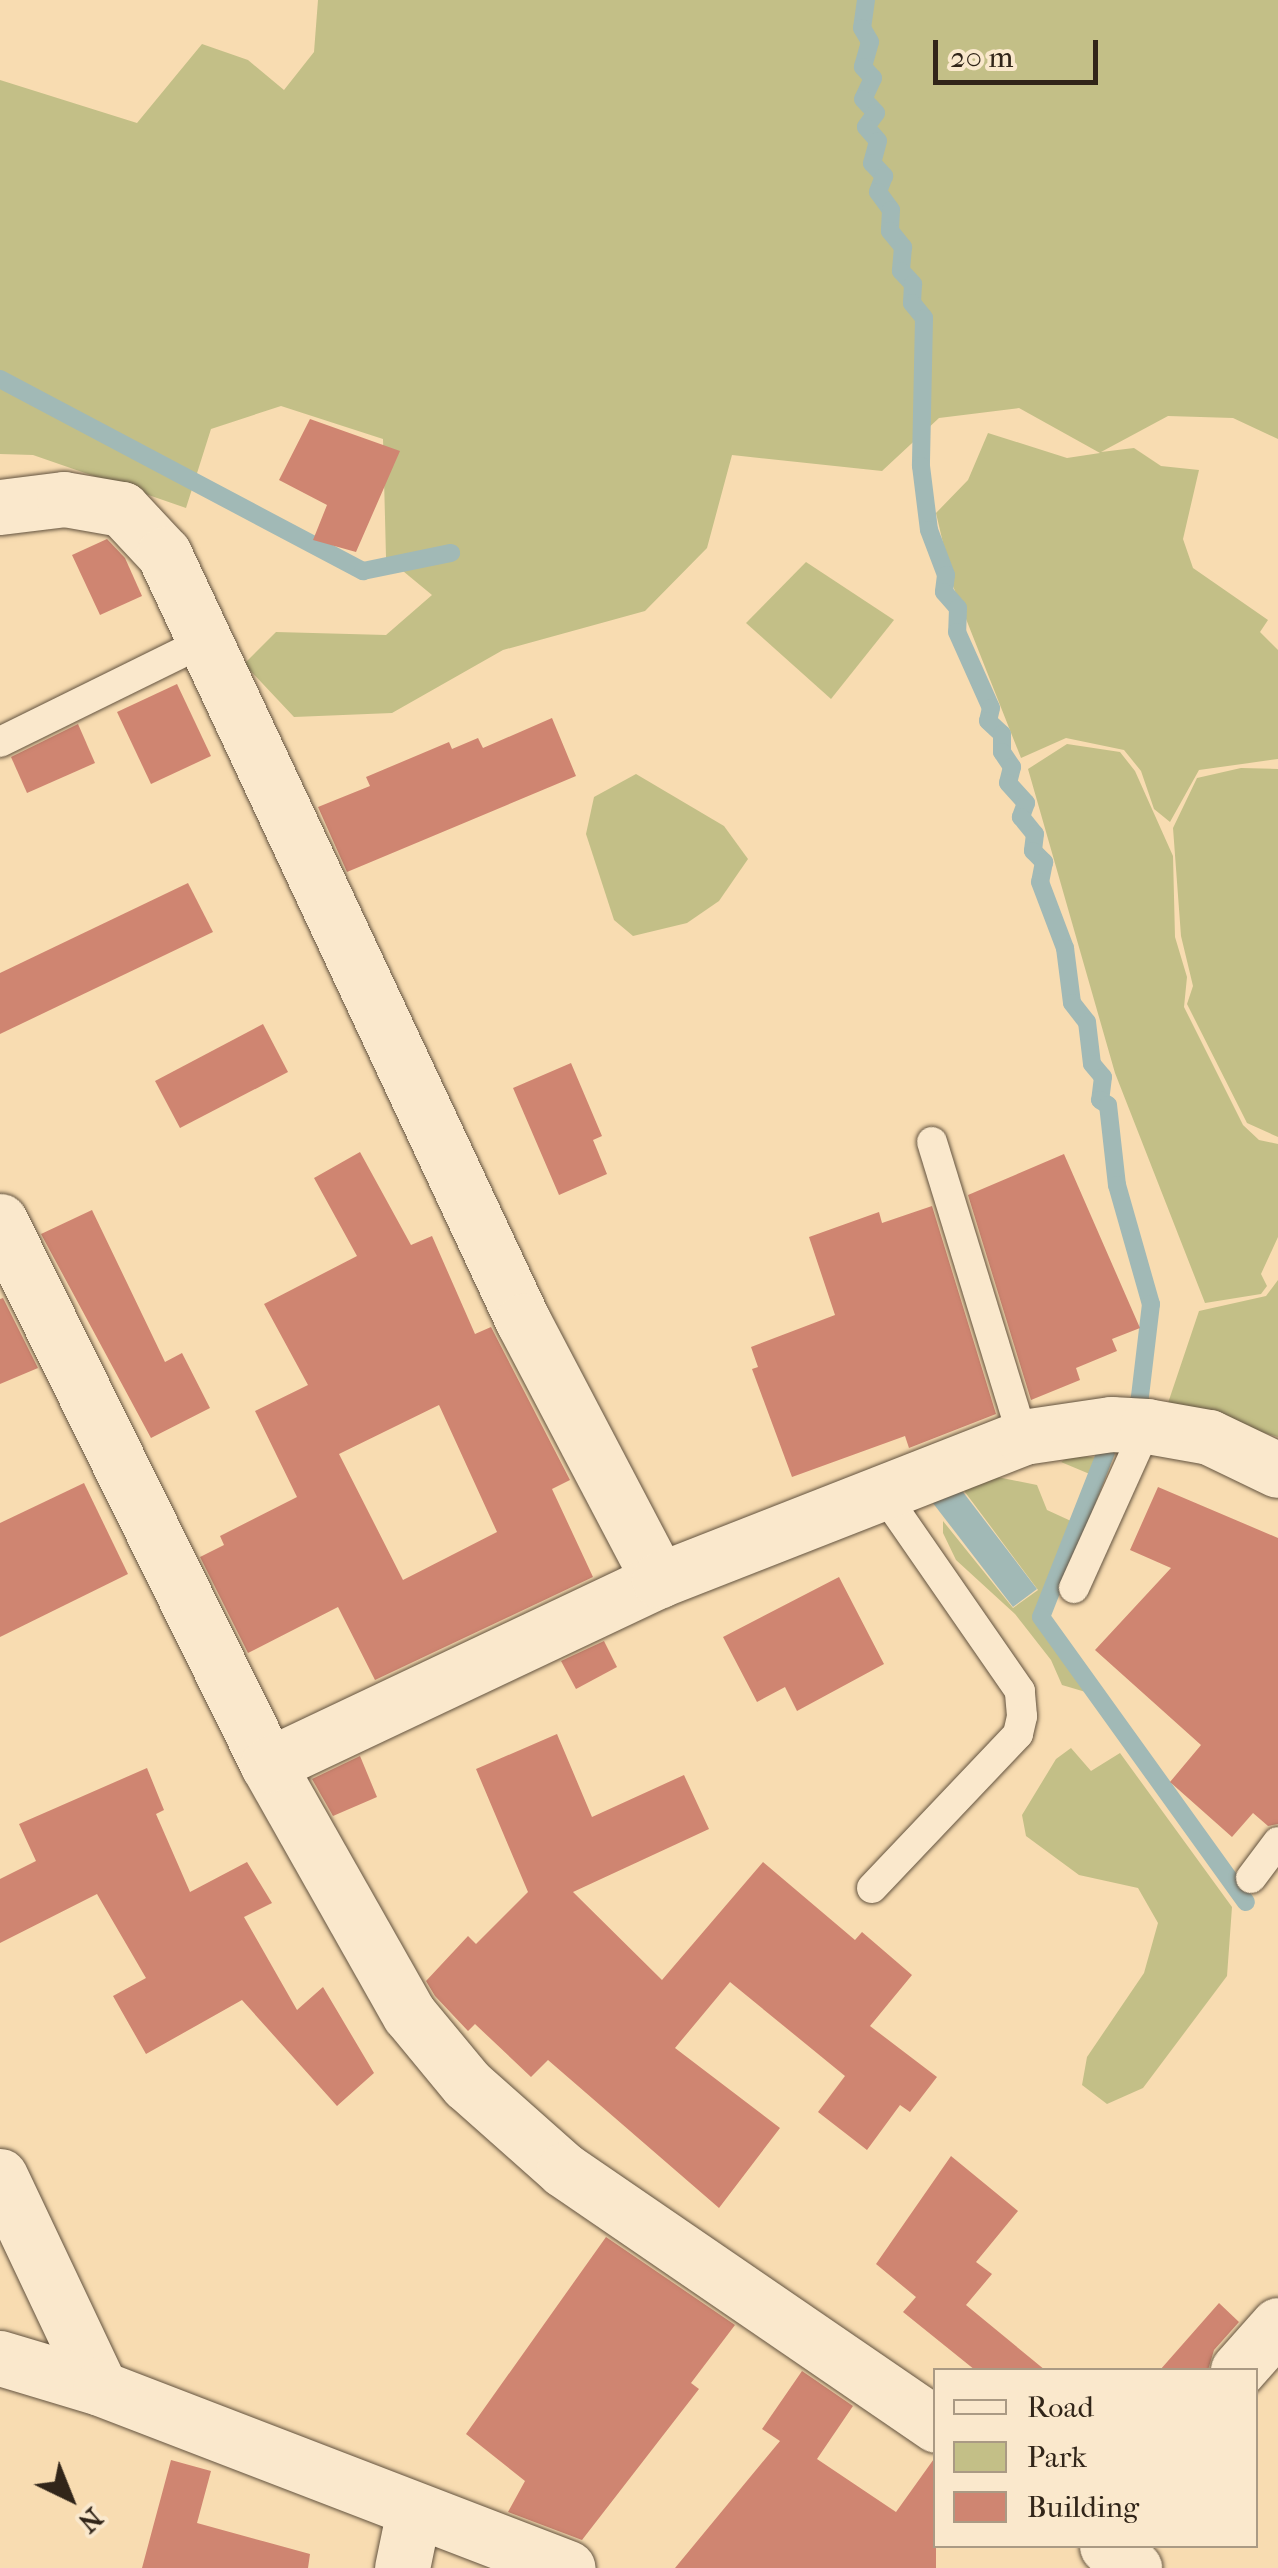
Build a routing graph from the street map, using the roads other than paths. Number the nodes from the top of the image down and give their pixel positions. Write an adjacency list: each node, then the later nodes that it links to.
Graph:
1 (0, 507): 2 (street)
2 (205, 642): 3 (lane); 10 (street)
3 (0, 742)
4 (932, 1142): 7 (lane)
5 (0, 1221): 12 (street)
6 (1147, 1426): 7 (street); 8 (street); 11 (lane)
7 (1024, 1437): 9 (street)
8 (1278, 1470)
9 (881, 1490): 10 (street); 15 (lane)
10 (658, 1580): 12 (street)
11 (1074, 1588)
12 (268, 1765): 21 (street)
13 (1278, 1842): 14 (lane)
14 (1251, 1878)
15 (872, 1888)
16 (0, 2176): 20 (street)
17 (1278, 2325): 19 (street)
18 (0, 2358): 20 (street)
19 (1240, 2368)
20 (100, 2388): 22 (street)
21 (933, 2423)
22 (414, 2510): 24 (street); 25 (street)
23 (1109, 2548): 26 (street)
24 (402, 2568)
25 (568, 2568)
26 (1134, 2568)

